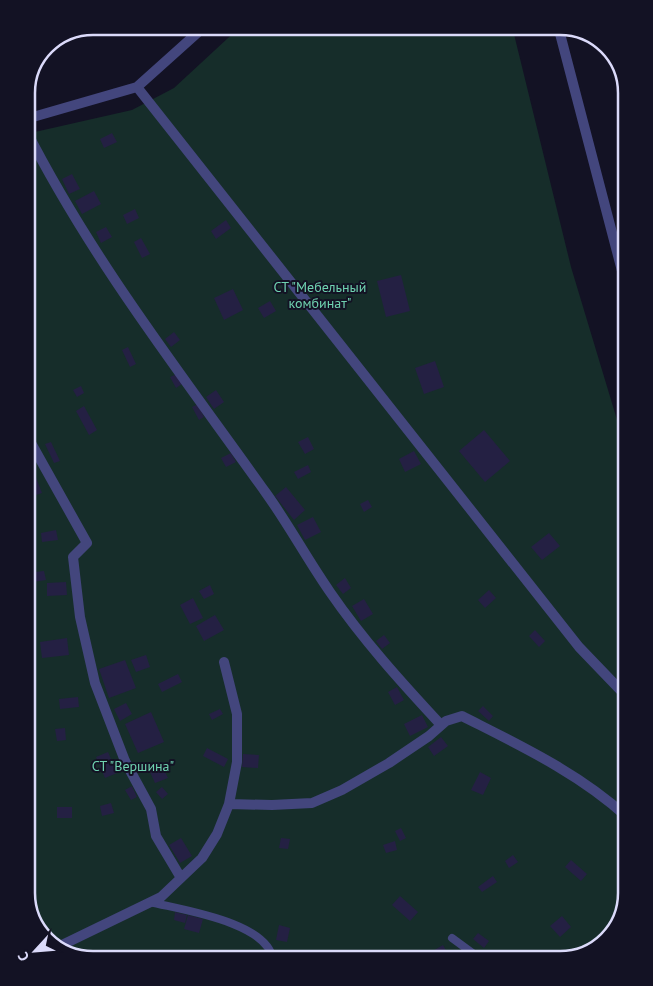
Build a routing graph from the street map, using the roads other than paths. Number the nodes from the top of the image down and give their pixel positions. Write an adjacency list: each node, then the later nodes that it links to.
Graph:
1 (195, 35): 3 (street)
2 (560, 35): 6 (street)
3 (136, 87): 4 (street); 9 (street)
4 (35, 117)
5 (35, 146): 10 (street)
6 (618, 256)
7 (35, 450): 13 (street)
8 (224, 662): 11 (street)
9 (618, 688)
10 (441, 725): 11 (street); 12 (street)
11 (229, 804): 13 (street)
12 (618, 809)
13 (180, 878): 14 (street)
14 (150, 902): 16 (street); 17 (lane)
15 (452, 938): 18 (lane)
16 (65, 944)
17 (272, 951)
18 (470, 951)

